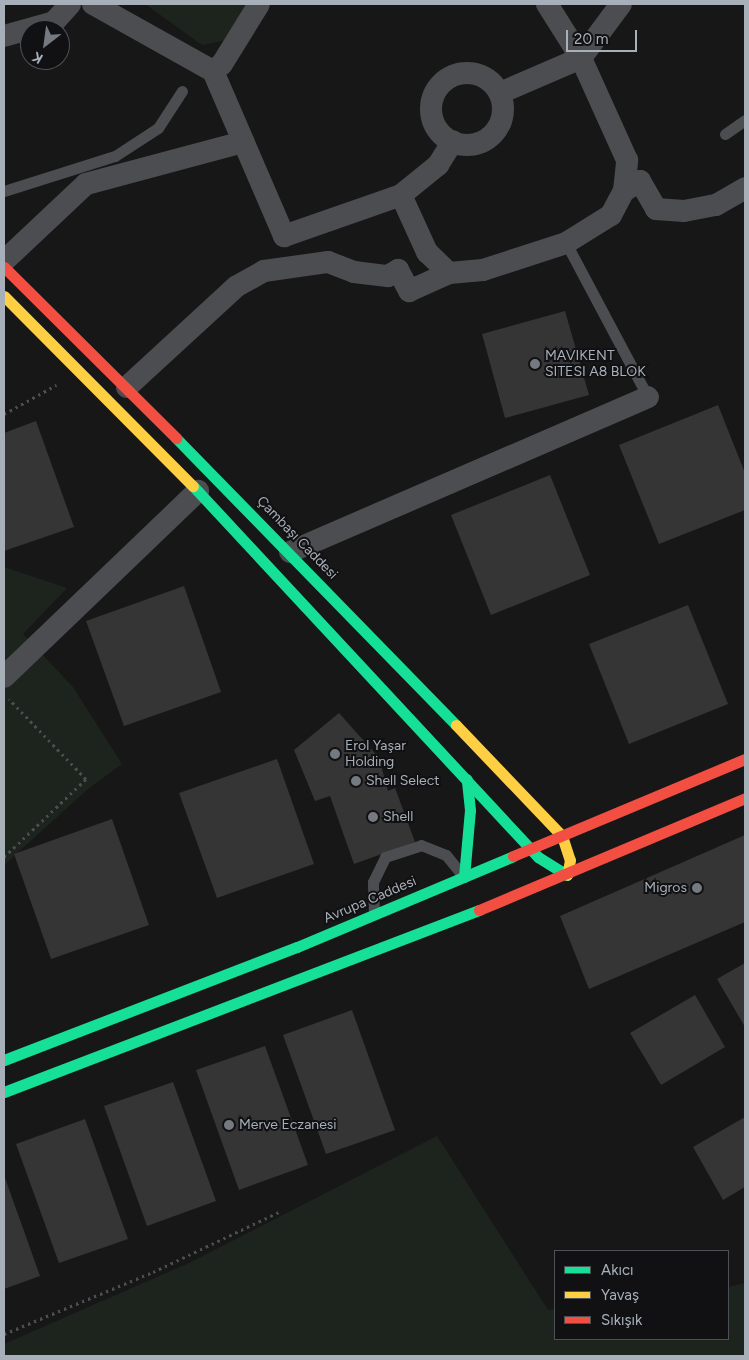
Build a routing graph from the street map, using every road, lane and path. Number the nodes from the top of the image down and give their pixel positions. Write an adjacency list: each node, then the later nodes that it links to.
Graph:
1 (70, 4): 6 (street)
2 (93, 4): 8 (street)
3 (259, 4): 8 (street)
4 (547, 4): 7 (street)
5 (621, 4): 7 (street)
6 (4, 36)
7 (581, 58): 10 (street); 17 (street)
8 (213, 71): 14 (street)
9 (182, 91): 16 (lane)
10 (500, 93): 13 (street); 13 (street)
11 (745, 120): 12 (lane)
12 (725, 134)
13 (453, 141): 18 (street)
14 (244, 142): 18 (street); 20 (street)
15 (745, 188): 17 (street)
16 (4, 191)
17 (624, 192): 19 (street)
18 (401, 195): 22 (street)
19 (566, 243): 22 (street); 26 (lane)
20 (4, 261)
21 (4, 267): 25 (main road, Çambaşı Caddesi)
22 (449, 273): 25 (street)
23 (4, 296): 24 (main road)
24 (79, 372): 27 (path); 28 (main road)
25 (127, 388): 29 (main road, Çambaşı Caddesi)
26 (648, 397): 29 (street)
27 (4, 414)
28 (198, 491): 30 (street); 33 (main road)
29 (290, 552): 35 (main road, Çambaşı Caddesi)
30 (4, 677)
31 (4, 693): 37 (path)
32 (745, 759): 35 (main road, Avrupa Caddesi)
33 (467, 779): 36 (main road); 39 (main road)
34 (745, 798): 38 (main road)
35 (562, 836): 36 (main road, Avrupa Caddesi); 38 (main road)
36 (532, 850): 38 (main road); 39 (main road, Avrupa Caddesi)
37 (4, 857)
38 (567, 875): 42 (main road)
39 (464, 877): 40 (main road, Avrupa Caddesi); 40 (lane)
40 (374, 914): 41 (main road, Avrupa Caddesi)
41 (4, 1060)
42 (4, 1092)
43 (281, 1211): 44 (path)
44 (4, 1334)

